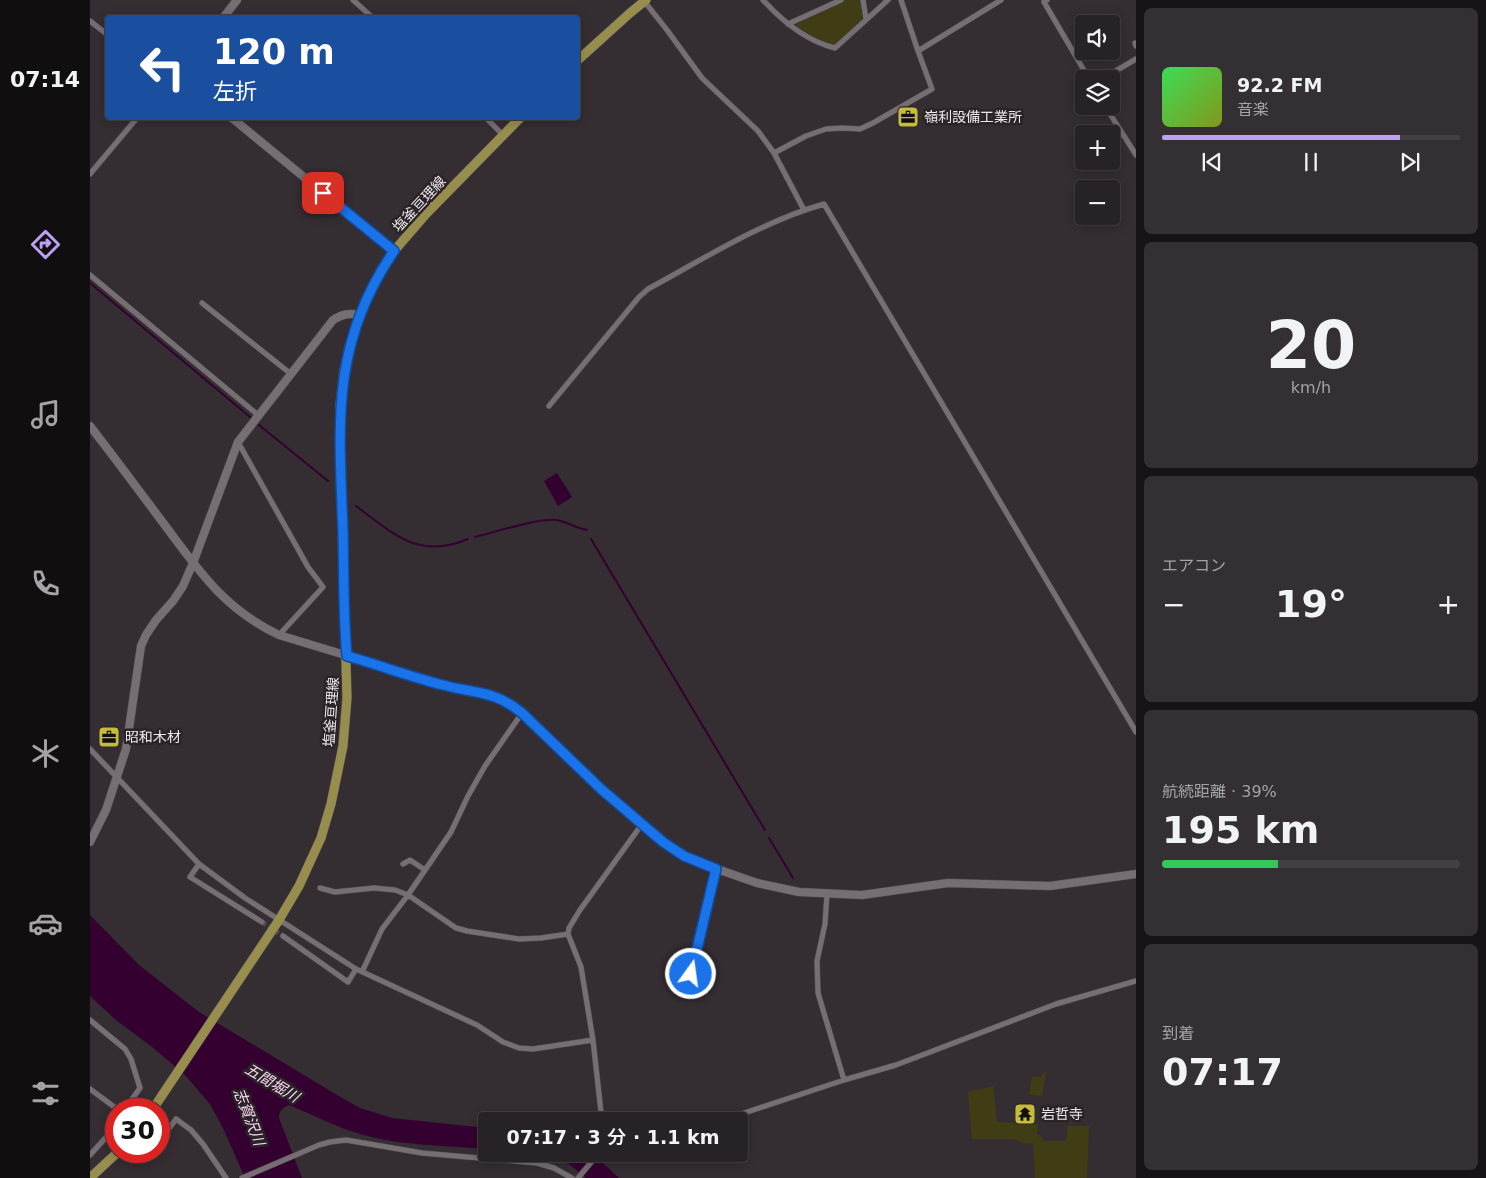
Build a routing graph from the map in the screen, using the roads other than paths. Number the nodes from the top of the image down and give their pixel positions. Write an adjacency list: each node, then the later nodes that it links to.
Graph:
1 (237, 0): 11 (street)
2 (353, 0): 12 (street)
3 (644, 0): 18 (main road); 28 (street)
4 (763, 0): 15 (street)
5 (841, 0): 15 (street)
6 (862, 0): 13 (street)
7 (888, 0): 13 (street)
8 (901, 0): 17 (street)
9 (1047, 0): 20 (street)
10 (999, 1): 17 (street)
11 (225, 15)
12 (370, 15)
13 (866, 19): 15 (street)
14 (90, 21): 16 (street)
15 (788, 24)
16 (105, 33)
17 (918, 52): 28 (street)
18 (580, 58)
19 (1136, 59): 21 (street)
20 (1084, 70)
21 (1117, 70)
22 (1111, 115): 29 (street)
23 (135, 120): 30 (street)
24 (234, 120): 32 (street)
25 (488, 120): 27 (street)
26 (518, 120): 27 (main road, 塩釜亘理線)
27 (503, 135): 32 (main road, 塩釜亘理線)
28 (774, 153): 31 (street)
29 (1136, 155)
30 (90, 174)
31 (804, 210): 37 (street); 45 (street)
32 (394, 251): 35 (main road, 塩釜亘理線)
33 (90, 275): 38 (street)
34 (202, 303): 36 (street)
35 (360, 315): 36 (street); 43 (main road, 塩釜亘理線)
36 (291, 374): 38 (street)
37 (549, 406)
38 (258, 415): 40 (street)
39 (90, 426): 41 (street)
40 (238, 442): 41 (street); 42 (street)
41 (193, 563): 42 (street); 47 (street)
42 (279, 635): 43 (street)
43 (347, 656): 44 (street); 58 (main road, 塩釜亘理線)
44 (522, 713): 48 (street); 53 (street)
45 (1136, 732)
46 (90, 749): 47 (street)
47 (118, 778): 49 (street); 50 (street)
48 (642, 824): 52 (street); 60 (street)
49 (90, 842)
50 (199, 864): 58 (street); 59 (street)
51 (403, 864): 53 (street)
52 (716, 869): 56 (street); 64 (street)
53 (425, 870): 57 (street)
54 (1136, 874): 56 (street)
55 (320, 888): 57 (street)
56 (826, 894): 68 (street)
57 (408, 895): 60 (street); 63 (street)
58 (279, 920): 62 (street); 71 (main road, 塩釜亘理線)
59 (262, 922)
60 (568, 934): 67 (street)
61 (283, 936): 62 (street)
62 (356, 969): 63 (street)
63 (362, 972): 67 (street)
64 (691, 974)
65 (1136, 981): 68 (street)
66 (90, 1020): 70 (street)
67 (593, 1040): 73 (street)
68 (844, 1080): 74 (street)
69 (90, 1089): 72 (street)
70 (133, 1098)
71 (160, 1098)
72 (105, 1100)
73 (601, 1112)
74 (747, 1112)
75 (170, 1127): 81 (street)
76 (105, 1138): 77 (street)
77 (90, 1155)
78 (591, 1162): 84 (street)
79 (106, 1163): 80 (main road)
80 (90, 1178)
81 (226, 1178)
82 (242, 1178): 83 (street)
83 (572, 1178)
84 (578, 1178)

